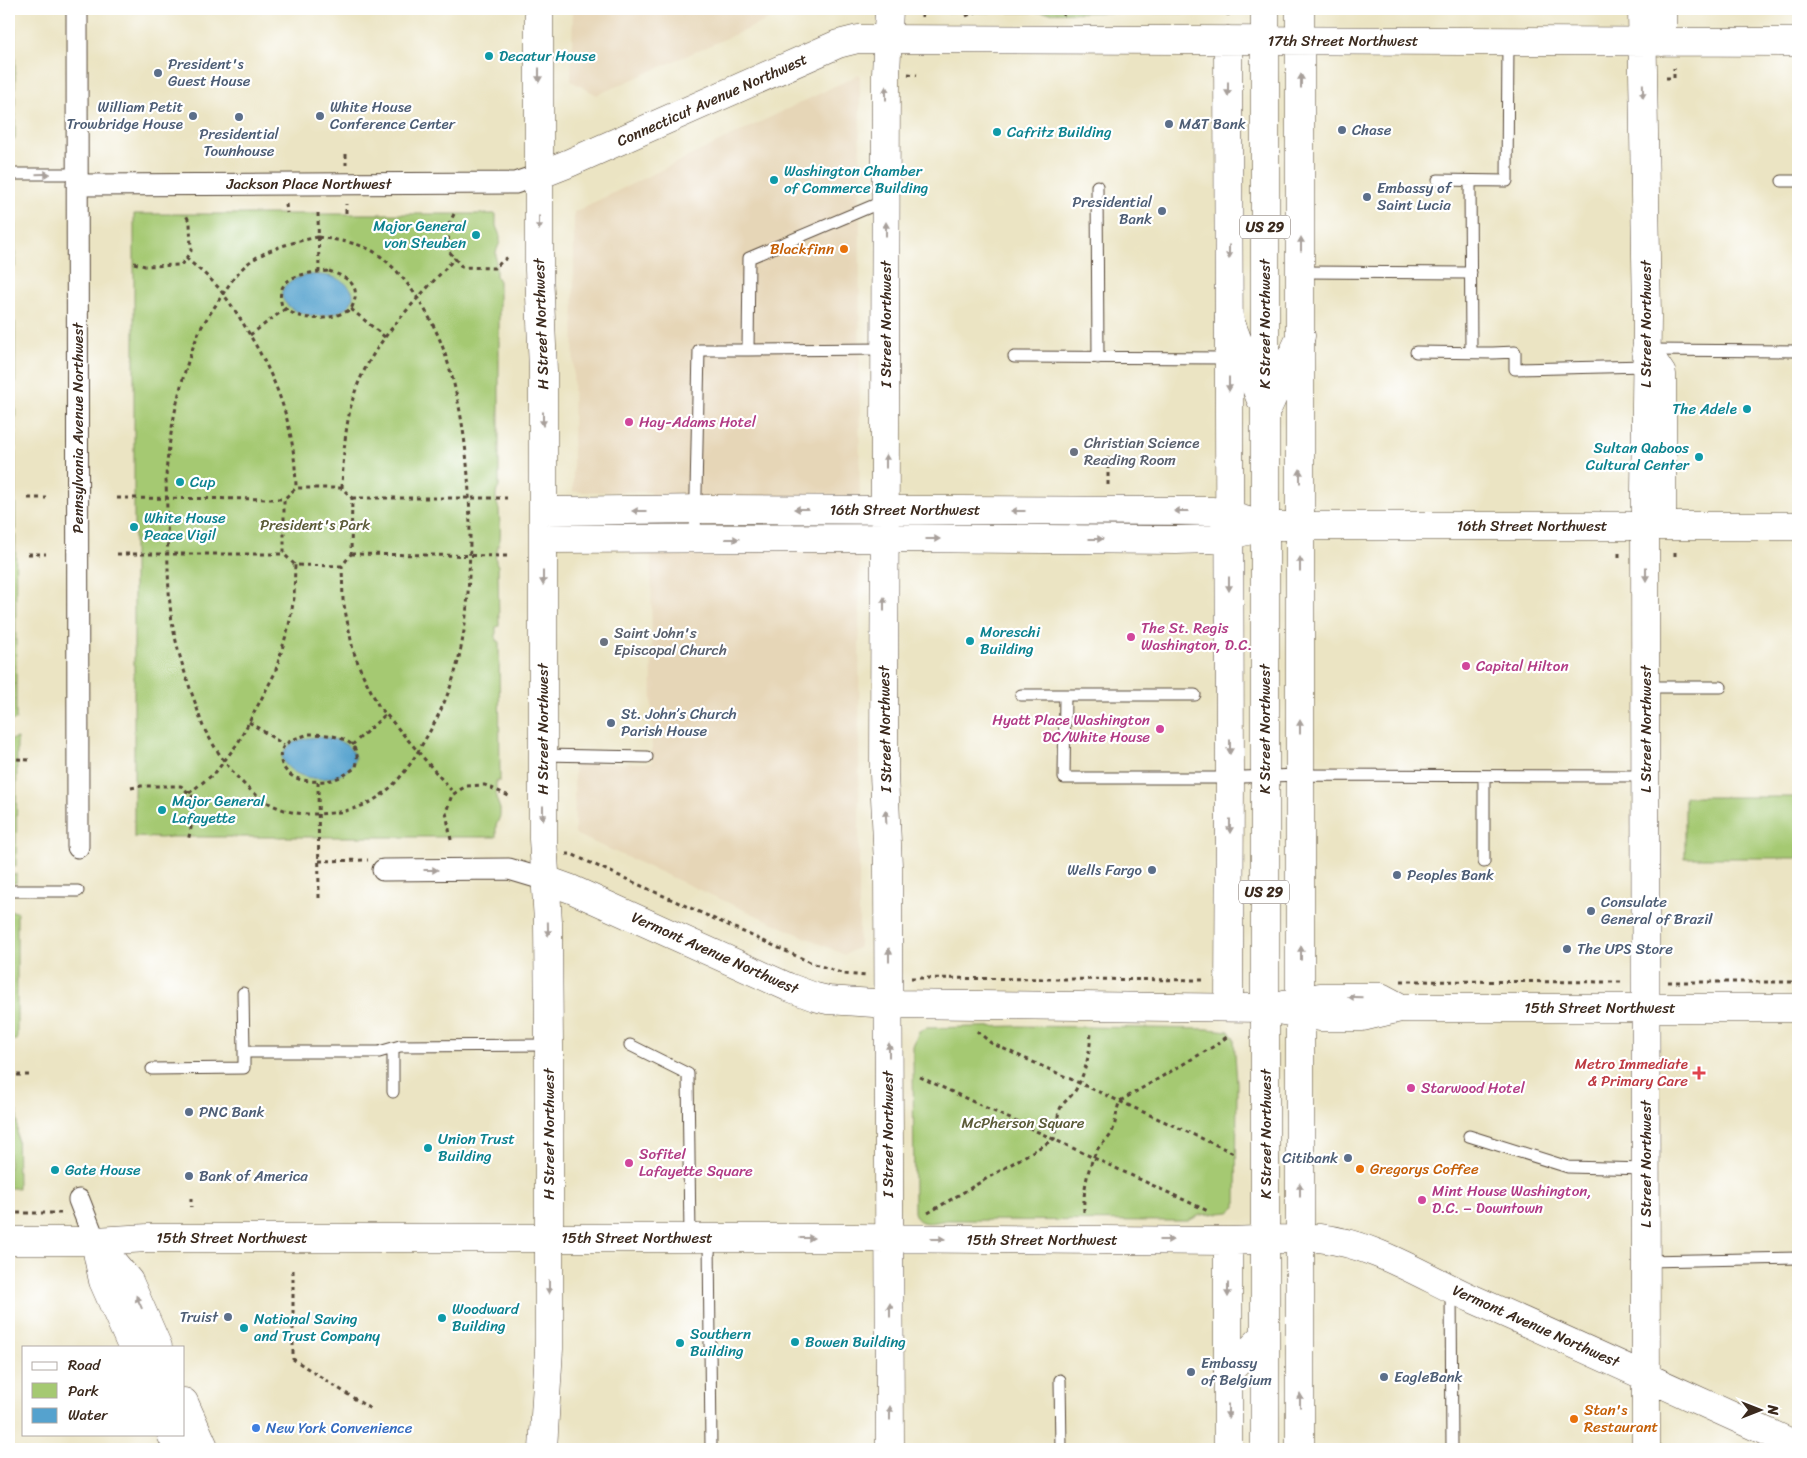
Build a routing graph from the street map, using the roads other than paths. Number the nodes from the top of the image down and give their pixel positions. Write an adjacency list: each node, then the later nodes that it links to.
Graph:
1 (77, 9): 17 (street, Pennsylvania Avenue Northwest)
2 (540, 9): 16 (main road, H Street Northwest, one-way to 16)
3 (889, 9): 9 (main road, I Street Northwest)
4 (1265, 9): 10 (main road, K Street Northwest / US 29)
5 (1300, 9): 11 (main road)
6 (1642, 9): 13 (main road, L Street Northwest)
7 (1662, 9): 13 (main road)
8 (1228, 27): 9 (main road, 17th Street Northwest); 10 (main road, 17th Street Northwest); 26 (main road, one-way to 26)
9 (888, 40): 16 (main road, Connecticut Avenue Northwest); 23 (main road, I Street Northwest, one-way to 9)
10 (1264, 41): 11 (main road, 17th Street Northwest); 37 (main road, K Street Northwest / US 29)
11 (1300, 41): 12 (main road, 17th Street Northwest); 24 (main road, one-way to 11)
12 (1508, 41): 13 (main road, 17th Street Northwest); 19 (lane)
13 (1652, 42): 14 (main road, 17th Street Northwest); 36 (main road, L Street Northwest, one-way to 36)
14 (1798, 42)
15 (9, 174): 17 (lane, one-way to 17)
16 (539, 175): 17 (street, Jackson Place Northwest); 40 (main road, H Street Northwest, one-way to 40)
17 (78, 179): 61 (street, Pennsylvania Avenue Northwest)
18 (1438, 180): 19 (lane)
19 (1470, 181): 25 (lane)
20 (1782, 181): 21 (lane)
21 (1798, 181)
22 (1097, 186): 34 (lane)
23 (886, 200): 28 (main road, I Street Northwest, one-way to 23); 29 (lane)
24 (1301, 272): 25 (lane); 27 (main road)
25 (1470, 273): 32 (lane)
26 (1229, 318): 35 (main road); 37 (main road)
27 (1301, 336): 37 (main road); 42 (main road, one-way to 27)
28 (886, 349): 29 (lane); 39 (main road, I Street Northwest, one-way to 28)
29 (748, 350): 38 (lane)
30 (1798, 351): 36 (lane)
31 (1416, 352): 32 (lane)
32 (1470, 352): 36 (lane)
33 (1014, 357): 34 (lane)
34 (1098, 358): 35 (lane)
35 (1229, 358): 41 (main road, one-way to 41)
36 (1646, 358): 44 (main road, L Street Northwest)
37 (1266, 413): 43 (main road, K Street Northwest / US 29)
38 (695, 509): 39 (main road, 16th Street Northwest, one-way to 38); 40 (main road, 16th Street Northwest, one-way to 40); 48 (lane)
39 (885, 510): 41 (main road, 16th Street Northwest, one-way to 39); 46 (main road, I Street Northwest)
40 (543, 511): 47 (main road, H Street Northwest)
41 (1229, 525): 43 (main road, 16th Street Northwest); 46 (main road, 16th Street Northwest, one-way to 41); 59 (main road, one-way to 59)
42 (1300, 525): 43 (main road, 16th Street Northwest); 44 (main road, 16th Street Northwest); 56 (main road, one-way to 42)
43 (1265, 526): 57 (main road, K Street Northwest / US 29)
44 (1654, 526): 45 (main road, 16th Street Northwest); 49 (main road, L Street Northwest, one-way to 49)
45 (1798, 526)
46 (884, 538): 48 (main road, 16th Street Northwest, one-way to 46); 69 (main road, I Street Northwest, one-way to 46)
47 (543, 539): 48 (main road, 16th Street Northwest); 54 (main road, H Street Northwest, one-way to 54)
48 (695, 539)
49 (1646, 686): 50 (lane); 60 (main road, L Street Northwest)
50 (1721, 687)
51 (1021, 695): 52 (lane)
52 (1064, 695): 53 (lane); 59 (lane)
53 (1194, 695)
54 (543, 755): 55 (lane); 64 (main road, H Street Northwest, one-way to 64)
55 (647, 757)
56 (1300, 775): 57 (lane); 58 (lane); 72 (main road, one-way to 56)
57 (1264, 776): 59 (lane); 71 (main road, K Street Northwest / US 29)
58 (1484, 776): 60 (lane); 62 (lane)
59 (1230, 777): 70 (main road, one-way to 70)
60 (1646, 788): 68 (main road, L Street Northwest)
61 (78, 846)
62 (1484, 862)
63 (383, 870): 64 (street, one-way to 64)
64 (546, 880): 69 (main road, Vermont Avenue Northwest); 75 (main road, H Street Northwest, one-way to 75)
65 (9, 891): 66 (lane)
66 (78, 891)
67 (243, 994): 77 (lane)
68 (1658, 999): 72 (main road, 15th Street Northwest); 73 (main road, 15th Street Northwest); 81 (main road, L Street Northwest)
69 (889, 1004): 70 (main road, 15th Street Northwest); 85 (main road, I Street Northwest, one-way to 69)
70 (1229, 1007): 71 (main road, 15th Street Northwest)
71 (1265, 1008): 72 (main road, 15th Street Northwest); 87 (main road, K Street Northwest / US 29)
72 (1300, 1008): 86 (main road, one-way to 72)
73 (1798, 1008)
74 (630, 1045): 84 (lane)
75 (549, 1046): 76 (lane); 83 (main road, H Street Northwest)
76 (393, 1048): 77 (lane); 79 (lane)
77 (244, 1052): 78 (lane)
78 (152, 1069)
79 (393, 1092)
80 (1469, 1136): 81 (lane)
81 (1646, 1169): 92 (main road, L Street Northwest)
82 (82, 1206): 89 (street)
83 (548, 1238): 84 (main road, 15th Street Northwest); 89 (main road, 15th Street Northwest); 106 (main road, H Street Northwest, one-way to 106)
84 (699, 1238): 85 (main road, 15th Street Northwest, one-way to 85); 107 (lane)
85 (889, 1238): 90 (main road, 15th Street Northwest, one-way to 90); 108 (main road, I Street Northwest, one-way to 85)
86 (1300, 1239): 87 (main road, Vermont Avenue Northwest); 93 (main road, Vermont Avenue Northwest); 111 (main road, one-way to 86)
87 (1266, 1240): 90 (main road, 15th Street Northwest); 94 (main road, K Street Northwest / US 29)
88 (9, 1241): 89 (main road, 15th Street Northwest)
89 (95, 1241): 95 (main road); 96 (main road, one-way to 89)
90 (1228, 1241): 97 (main road, one-way to 97)
91 (1798, 1258): 92 (lane)
92 (1654, 1261): 99 (main road, L Street Northwest)
93 (1451, 1288): 99 (main road, Vermont Avenue Northwest); 112 (lane)
94 (1264, 1336): 97 (main road); 102 (main road, K Street Northwest / US 29)
95 (132, 1346)
96 (158, 1346)
97 (1228, 1372): 110 (main road, one-way to 110)
98 (1060, 1380): 109 (lane)
99 (1654, 1380): 103 (main road, Vermont Avenue Northwest); 113 (main road, L Street Northwest)
100 (185, 1404): 105 (main road)
101 (172, 1436): 104 (main road)
102 (1260, 1443)
103 (1798, 1446)
104 (178, 1449)
105 (205, 1449)
106 (543, 1449)
107 (711, 1449)
108 (890, 1449)
109 (1061, 1449)
110 (1228, 1449)
111 (1300, 1449)
112 (1452, 1449)
113 (1646, 1449)

